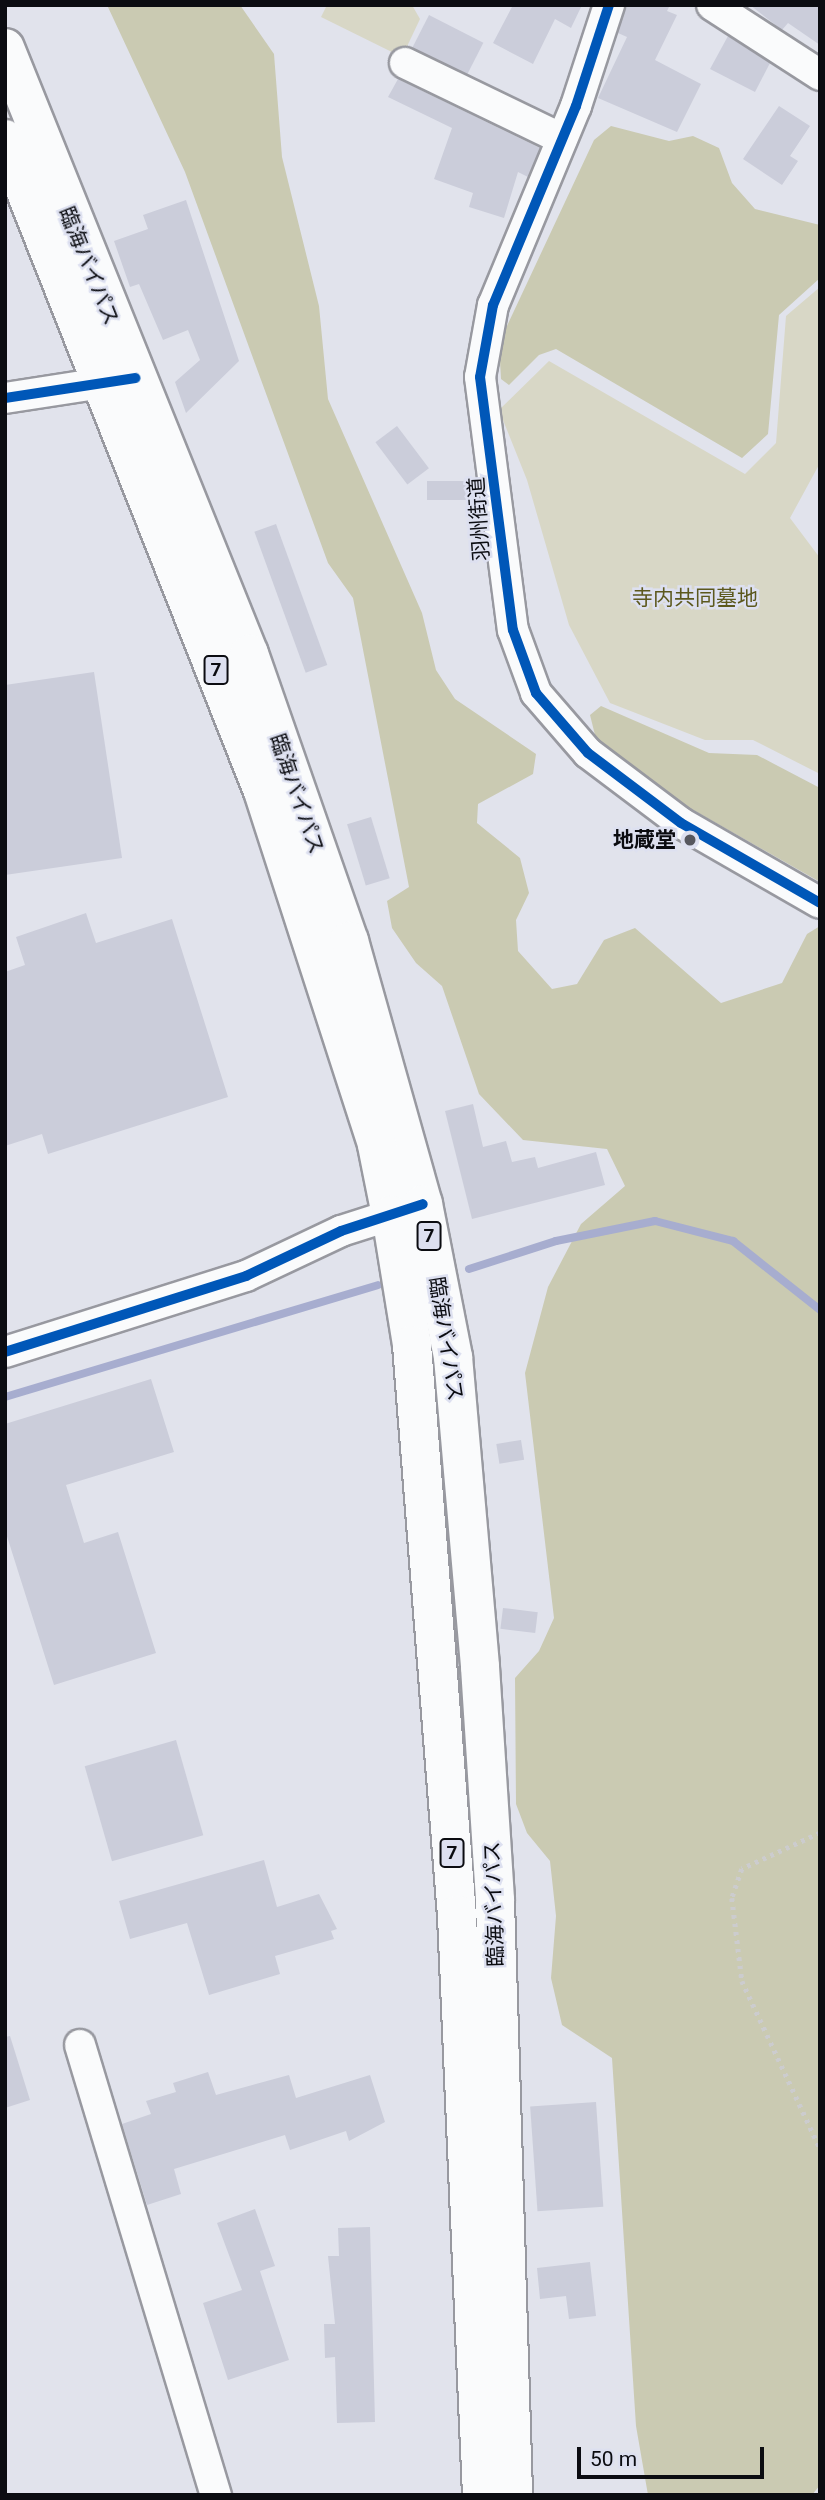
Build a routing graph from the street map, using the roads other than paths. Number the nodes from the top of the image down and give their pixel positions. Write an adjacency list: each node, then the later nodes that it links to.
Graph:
1 (609, 5): 7 (street, 羽州街道)
2 (727, 10): 5 (street)
3 (5, 48): 8 (highway, 臨海バイパス / 7)
4 (405, 63): 7 (street)
5 (820, 75)
6 (5, 139): 8 (highway, 臨海バイパス / 7)
7 (562, 139): 10 (street, 羽州街道)
8 (119, 380): 9 (street); 11 (highway, 臨海バイパス / 7)
9 (5, 398)
10 (820, 903)
11 (407, 1209): 12 (street); 15 (highway, 臨海バイパス / 7); 16 (highway, 臨海バイパス / 7)
12 (5, 1352)
13 (80, 2045): 14 (street)
14 (216, 2495)
15 (482, 2495)
16 (513, 2495)

